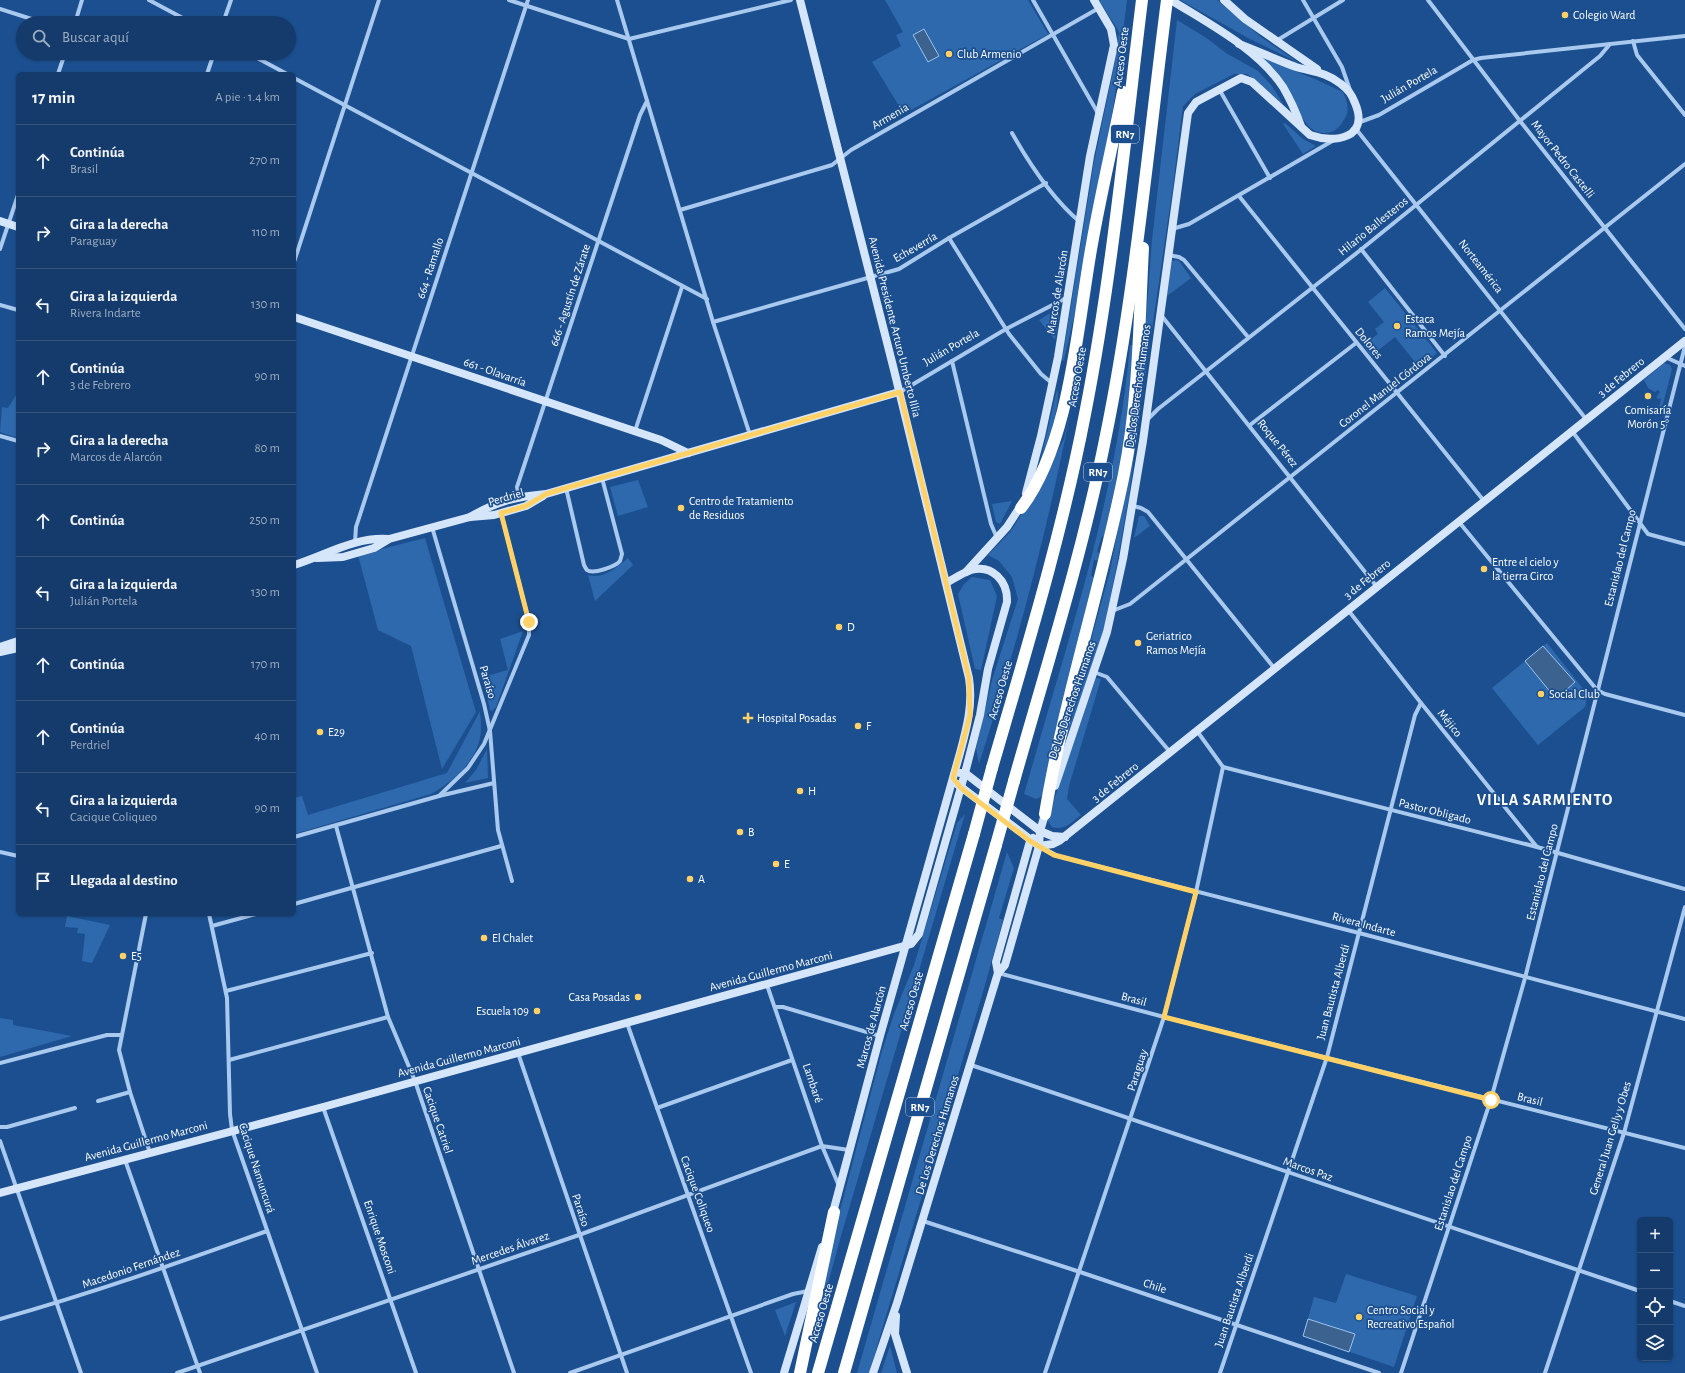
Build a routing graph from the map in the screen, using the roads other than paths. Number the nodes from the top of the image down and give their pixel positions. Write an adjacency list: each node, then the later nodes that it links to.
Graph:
1 (82, 0): 23 (street)
2 (148, 0): 24 (street)
3 (231, 0): 25 (street)
4 (379, 0): 46 (street)
5 (510, 0): 19 (street)
6 (528, 0): 19 (street, 664 - Ramallo)
7 (617, 0): 29 (street)
8 (791, 0): 29 (street)
9 (800, 0): 55 (main road, Avenida Presidente Arturo Umberto Illia)
10 (1033, 0): 27 (street)
11 (1094, 0): 21 (main road, Marcos de Alarcón)
12 (1167, 0): 54 (highway, RN7)
13 (1171, 0): 32 (main road)
14 (1224, 0): 31 (main road)
15 (1303, 0): 26 (street, Norteamérica)
16 (1343, 0): 26 (street)
17 (1428, 0): 37 (street, Mayor Pedro Castelli)
18 (1142, 1): 120 (highway); 257 (highway, Acceso Oeste / RN7, bridge)
19 (526, 5): 29 (street); 57 (street, 664 - Ramallo)
20 (0, 8): 22 (street)
21 (1099, 8): 27 (street, Armenia); 47 (main road, Marcos de Alarcón)
22 (23, 16)
23 (77, 16)
24 (179, 16)
25 (225, 16)
26 (1314, 18): 31 (street); 44 (street, Norteamérica)
27 (1053, 34): 47 (street); 55 (street, Armenia)
28 (1685, 36): 30 (street, Julián Portela)
29 (629, 39): 45 (street)
30 (1633, 41): 33 (street, Julián Portela); 48 (street)
31 (1276, 42): 41 (main road)
32 (1239, 44): 41 (main road); 51 (main road)
33 (1610, 44): 37 (street, Julián Portela); 49 (street, Hilario Ballesteros)
34 (63, 60): 38 (street)
35 (212, 60): 39 (street)
36 (261, 60): 40 (street)
37 (1473, 60): 49 (street, Mayor Pedro Castelli); 50 (street, Julián Portela)
38 (59, 72)
39 (208, 72)
40 (283, 72)
41 (1321, 72): 44 (main road)
42 (296, 79): 46 (street)
43 (1219, 89): 51 (main road, De Los Derechos Humanos); 58 (street); 69 (main road, De Los Derechos Humanos)
44 (1350, 92): 50 (main road, Norteamérica)
45 (647, 101): 63 (street); 71 (street, 666 - Agustín de Zárate)
46 (345, 105): 57 (street); 75 (street)
47 (1099, 115): 65 (main road, Marcos de Alarcón)
48 (1685, 115)
49 (1520, 121): 62 (street, Hilario Ballesteros); 68 (street, Mayor Pedro Castelli)
50 (1358, 125): 53 (main road, Julián Portela); 62 (street, Norteamérica)
51 (1303, 129): 53 (main road, De Los Derechos Humanos)
52 (1012, 133): 59 (street)
53 (1335, 140): 58 (street, Julián Portela)
54 (1147, 157): 158 (highway); 258 (highway, RN7, bridge)
55 (840, 159): 63 (street, Armenia); 76 (main road, Avenida Presidente Arturo Umberto Illia)
56 (1685, 164): 68 (street, Coronel Manuel Córdova)
57 (472, 173): 71 (street); 93 (street, 664 - Ramallo)
58 (1270, 178): 60 (street, Julián Portela)
59 (1046, 183): 65 (street); 70 (street, Echeverría)
60 (1239, 196): 69 (street, Julián Portela); 77 (street, Dolores)
61 (16, 201): 66 (street)
62 (1417, 204): 73 (street, Hilario Ballesteros); 83 (street, Norteamérica)
63 (680, 210): 80 (street)
64 (0, 221): 66 (main road)
65 (1080, 222): 79 (main road, Marcos de Alarcón)
66 (9, 224): 67 (main road); 72 (street)
67 (16, 226)
68 (1605, 227): 83 (street, Coronel Manuel Córdova); 88 (street, Mayor Pedro Castelli)
69 (1172, 229): 74 (main road, De Los Derechos Humanos)
70 (949, 238): 76 (street, Echeverría); 87 (street)
71 (598, 241): 78 (street); 103 (street, 666 - Agustín de Zárate)
72 (0, 249)
73 (1361, 249): 77 (street, Hilario Ballesteros); 94 (street)
74 (1168, 255): 84 (main road, De Los Derechos Humanos); 89 (street)
75 (296, 256)
76 (870, 278): 86 (street, Echeverría); 101 (main road, Avenida Presidente Arturo Umberto Illia)
77 (1312, 286): 89 (street, Hilario Ballesteros); 91 (street, Dolores)
78 (682, 287): 80 (street); 107 (street)
79 (1068, 296): 87 (street, Julián Portela); 100 (main road, Marcos de Alarcón)
80 (707, 299): 86 (street)
81 (0, 305): 82 (street)
82 (16, 309)
83 (1500, 310): 94 (street, Coronel Manuel Córdova); 104 (street, Norteamérica)
84 (1160, 314): 99 (street, Roque Pérez); 105 (main road, De Los Derechos Humanos)
85 (296, 318): 93 (main road, 661 - Olavarría)
86 (713, 322): 110 (street)
87 (1006, 329): 96 (street, Julián Portela); 100 (street)
88 (1685, 329)
89 (1248, 337): 99 (street, Hilario Ballesteros)
90 (1685, 341): 95 (main road, 3 de Febrero)
91 (1356, 342): 102 (street, Dolores); 106 (street)
92 (1685, 346): 97 (street, Estanislao del Campo)
93 (412, 356): 103 (main road, 661 - Olavarría); 128 (street, 664 - Ramallo)
94 (1445, 356): 102 (street, Coronel Manuel Córdova)
95 (1664, 357): 97 (street); 104 (main road, 3 de Febrero)
96 (952, 361): 101 (street, Julián Portela); 127 (street)
97 (1680, 364): 98 (street); 124 (street, Estanislao del Campo)
98 (1685, 366)
99 (1206, 370): 105 (street, Hilario Ballesteros); 106 (street, Roque Pérez)
100 (1053, 384): 120 (main road, Marcos de Alarcón)
101 (900, 392): 110 (main road, Julián Portela); 134 (main road, Avenida Presidente Arturo Umberto Illia)
102 (1396, 392): 113 (street, Coronel Manuel Córdova); 118 (street, Dolores)
103 (545, 402): 107 (main road, 661 - Olavarría); 117 (street, 666 - Agustín de Zárate)
104 (1586, 420): 108 (main road, 3 de Febrero)
105 (1146, 422): 119 (main road, De Los Derechos Humanos)
106 (1250, 425): 113 (street, Roque Pérez)
107 (635, 431): 112 (main road, 661 - Olavarría)
108 (1572, 431): 118 (main road, 3 de Febrero); 124 (street)
109 (0, 436): 111 (street)
110 (750, 436): 112 (main road, Julián Portela)
111 (16, 440)
112 (688, 453): 114 (main road, Julián Portela)
113 (1291, 476): 131 (street, Coronel Manuel Córdova); 135 (street, Roque Pérez)
114 (602, 478): 115 (main road, Julián Portela); 115 (street)
115 (566, 488): 116 (main road, Julián Portela)
116 (546, 494): 117 (main road); 121 (main road, Perdriel)
117 (519, 497): 122 (main road)
118 (1484, 501): 123 (main road, 3 de Febrero)
119 (1133, 506): 131 (street); 137 (main road, De Los Derechos Humanos)
120 (1021, 508): 127 (main road, Marcos de Alarcón)
121 (501, 513): 122 (main road, Perdriel); 148 (street)
122 (470, 517): 125 (main road)
123 (1459, 521): 135 (main road, 3 de Febrero); 145 (street)
124 (1640, 523): 129 (street); 145 (street, Estanislao del Campo)
125 (432, 527): 126 (main road); 148 (street, Paraíso)
126 (389, 539): 128 (main road); 130 (main road)
127 (997, 539): 133 (main road, Marcos de Alarcón)
128 (355, 542): 130 (main road)
129 (1685, 544)
130 (317, 558): 132 (main road)
131 (1187, 559): 137 (street, Coronel Manuel Córdova); 142 (street)
132 (296, 564)
133 (966, 572): 134 (main road, Marcos de Alarcón); 152 (main road, Marcos de Alarcón)
134 (946, 583): 144 (main road, Avenida Presidente Arturo Umberto Illia)
135 (1377, 587): 136 (main road, 3 de Febrero)
136 (1348, 610): 142 (main road, 3 de Febrero); 146 (street, Méjico)
137 (1112, 611): 143 (main road, De Los Derechos Humanos)
138 (16, 642): 139 (main road)
139 (0, 647)
140 (16, 648): 141 (main road)
141 (0, 652)
142 (1275, 669): 149 (main road, 3 de Febrero)
143 (1094, 672): 150 (street); 158 (main road, De Los Derechos Humanos)
144 (970, 684): 153 (main road, Marcos de Alarcón)
145 (1597, 690): 147 (street); 168 (street, Estanislao del Campo)
146 (1421, 703): 157 (street, Juan Bautista Alberdi); 166 (street, Méjico)
147 (1685, 715)
148 (490, 731): 154 (street, Paraíso); 156 (street)
149 (1197, 731): 150 (main road, 3 de Febrero); 151 (street)
150 (1170, 752): 162 (main road, 3 de Febrero)
151 (1223, 767): 157 (street, Pastor Obligado); 173 (street, Paraguay)
152 (965, 774): 153 (main road); 155 (main road, Marcos de Alarcón); 160 (main road)
153 (954, 775): 155 (main road); 182 (main road, Marcos de Alarcón)
154 (494, 784): 156 (street); 164 (street, Paraíso)
155 (961, 788): 163 (main road); 181 (main road, Marcos de Alarcón)
156 (439, 796): 159 (street)
157 (1390, 810): 166 (street, Pastor Obligado); 180 (street, Juan Bautista Alberdi)
158 (1045, 814): 160 (main road, De Los Derechos Humanos)
159 (336, 826): 161 (street); 171 (street, Cacique Catriel)
160 (1040, 830): 162 (main road); 163 (main road, De Los Derechos Humanos); 165 (main road, De Los Derechos Humanos)
161 (296, 836)
162 (1065, 837): 165 (main road, 3 de Febrero)
163 (1030, 841): 165 (main road); 184 (main road, De Los Derechos Humanos)
164 (502, 846): 170 (street, Paraíso); 171 (street)
165 (1039, 846): 173 (street, Rivera Indarte); 184 (main road, De Los Derechos Humanos)
166 (1537, 847): 168 (street, Pastor Obligado)
167 (0, 852): 169 (street)
168 (1557, 854): 172 (street, Pastor Obligado); 185 (street, Estanislao del Campo)
169 (16, 856)
170 (512, 881)
171 (353, 888): 174 (street); 183 (street, Cacique Catriel)
172 (1685, 889)
173 (1196, 892): 180 (street, Rivera Indarte); 191 (street, Paraguay)
174 (296, 903)
175 (1685, 907): 189 (street, General Juan Gelly y Obes)
176 (146, 916): 194 (street)
177 (210, 916): 179 (street, Cacique Namuncurá)
178 (249, 916): 179 (street)
179 (212, 926): 187 (street, Cacique Namuncurá)
180 (1359, 933): 185 (street, Rivera Indarte); 197 (street, Juan Bautista Alberdi)
181 (918, 934): 182 (main road, Avenida Guillermo Marconi)
182 (906, 946): 186 (main road, Avenida Guillermo Marconi); 195 (main road, Marcos de Alarcón)
183 (372, 953): 187 (street); 190 (street, Cacique Catriel)
184 (998, 973): 191 (street, Brasil); 201 (main road, De Los Derechos Humanos)
185 (1525, 978): 189 (street, Rivera Indarte); 204 (street, Estanislao del Campo)
186 (767, 985): 188 (street, Lambaré); 193 (main road, Avenida Guillermo Marconi)
187 (226, 990): 198 (street, Cacique Namuncurá)
188 (775, 1007): 195 (street); 199 (street, Lambaré)
189 (1658, 1012): 192 (street, Rivera Indarte); 212 (street, General Juan Gelly y Obes)
190 (388, 1017): 198 (street); 202 (street, Cacique Catriel)
191 (1164, 1017): 197 (street, Brasil); 209 (street, Paraguay)
192 (1685, 1019)
193 (626, 1022): 196 (main road, Avenida Guillermo Marconi); 208 (street, Cacique Coliqueo)
194 (121, 1035): 200 (street); 203 (street)
195 (880, 1036): 216 (main road, Marcos de Alarcón)
196 (518, 1053): 202 (main road, Avenida Guillermo Marconi); 228 (street, Paraíso)
197 (1327, 1057): 204 (street, Brasil); 219 (street, Juan Bautista Alberdi)
198 (229, 1060): 211 (street, Cacique Namuncurá)
199 (792, 1060): 208 (street); 214 (street, Lambaré)
200 (0, 1063)
201 (971, 1065): 209 (street, Marcos Paz); 225 (main road, De Los Derechos Humanos)
202 (415, 1081): 206 (main road, Avenida Guillermo Marconi); 230 (street, Cacique Catriel)
203 (130, 1092): 205 (street); 217 (street)
204 (1491, 1100): 212 (street, Brasil); 226 (street, Estanislao del Campo)
205 (98, 1101)
206 (323, 1107): 211 (main road, Avenida Guillermo Marconi); 235 (street, Enrique Mosconi)
207 (74, 1108): 210 (street)
208 (657, 1108): 223 (street, Cacique Coliqueo)
209 (1131, 1120): 219 (street, Marcos Paz); 232 (street, Paraguay)
210 (0, 1127)
211 (232, 1130): 217 (main road, Avenida Guillermo Marconi); 227 (street, Cacique Namuncurá)
212 (1624, 1133): 215 (street, Brasil); 231 (street, General Juan Gelly y Obes)
213 (0, 1141): 220 (street)
214 (822, 1146): 216 (street, Mercedes Álvarez); 221 (street, Lambaré); 223 (street, Mercedes Álvarez)
215 (1685, 1148)
216 (850, 1150): 221 (main road, Marcos de Alarcón)
217 (150, 1153): 218 (main road, Avenida Guillermo Marconi)
218 (125, 1160): 220 (main road, Avenida Guillermo Marconi); 229 (street)
219 (1288, 1173): 226 (street, Marcos Paz); 242 (street, Juan Bautista Alberdi)
220 (17, 1188): 222 (main road, Avenida Guillermo Marconi); 237 (street)
221 (840, 1188): 224 (main road, Marcos de Alarcón)
222 (0, 1193)
223 (687, 1195): 228 (street, Mercedes Álvarez); 240 (street, Cacique Coliqueo)
224 (834, 1212): 233 (main road, Marcos de Alarcón); 256 (highway)
225 (922, 1221): 232 (street, Chile); 238 (main road, De Los Derechos Humanos)
226 (1450, 1226): 231 (street, Marcos Paz); 264 (street, Estanislao del Campo)
227 (267, 1231): 229 (street, Macedonio Fernández); 243 (street, Cacique Namuncurá)
228 (579, 1235): 230 (street, Mercedes Álvarez); 244 (street, Paraíso)
229 (163, 1268): 237 (street, Macedonio Fernández); 245 (street)
230 (478, 1270): 235 (street, Mercedes Álvarez); 251 (street, Cacique Catriel)
231 (1578, 1271): 234 (street, Marcos Paz); 265 (street, General Juan Gelly y Obes)
232 (1080, 1272): 242 (street, Chile); 261 (street, Paraguay)
233 (808, 1291): 240 (street); 255 (main road, Marcos de Alarcón)
234 (1637, 1291)
235 (391, 1299): 243 (street, Mercedes Álvarez); 250 (street, Enrique Mosconi)
236 (1673, 1302): 239 (street)
237 (58, 1303): 241 (street, Macedonio Fernández); 246 (street)
238 (897, 1303): 259 (main road, De Los Derechos Humanos); 260 (main road, De Los Derechos Humanos)
239 (1685, 1306)
240 (731, 1317): 244 (street); 254 (street, Cacique Coliqueo)
241 (0, 1319)
242 (1237, 1324): 262 (street, Juan Bautista Alberdi); 263 (street, Chile)
243 (302, 1329): 245 (street, Mercedes Álvarez); 249 (street, Cacique Namuncurá)
244 (621, 1356): 252 (street); 253 (street, Paraíso)
245 (198, 1366): 247 (street, Mercedes Álvarez); 248 (street)
246 (81, 1373)
247 (177, 1373)
248 (200, 1373)
249 (317, 1373)
250 (416, 1373)
251 (514, 1373)
252 (570, 1373)
253 (627, 1373)
254 (751, 1373)
255 (784, 1373)
256 (800, 1373)
257 (818, 1373)
258 (844, 1373)
259 (873, 1373)
260 (907, 1373)
261 (1045, 1373)
262 (1220, 1373)
263 (1379, 1373)
264 (1401, 1373)
265 (1545, 1373)

